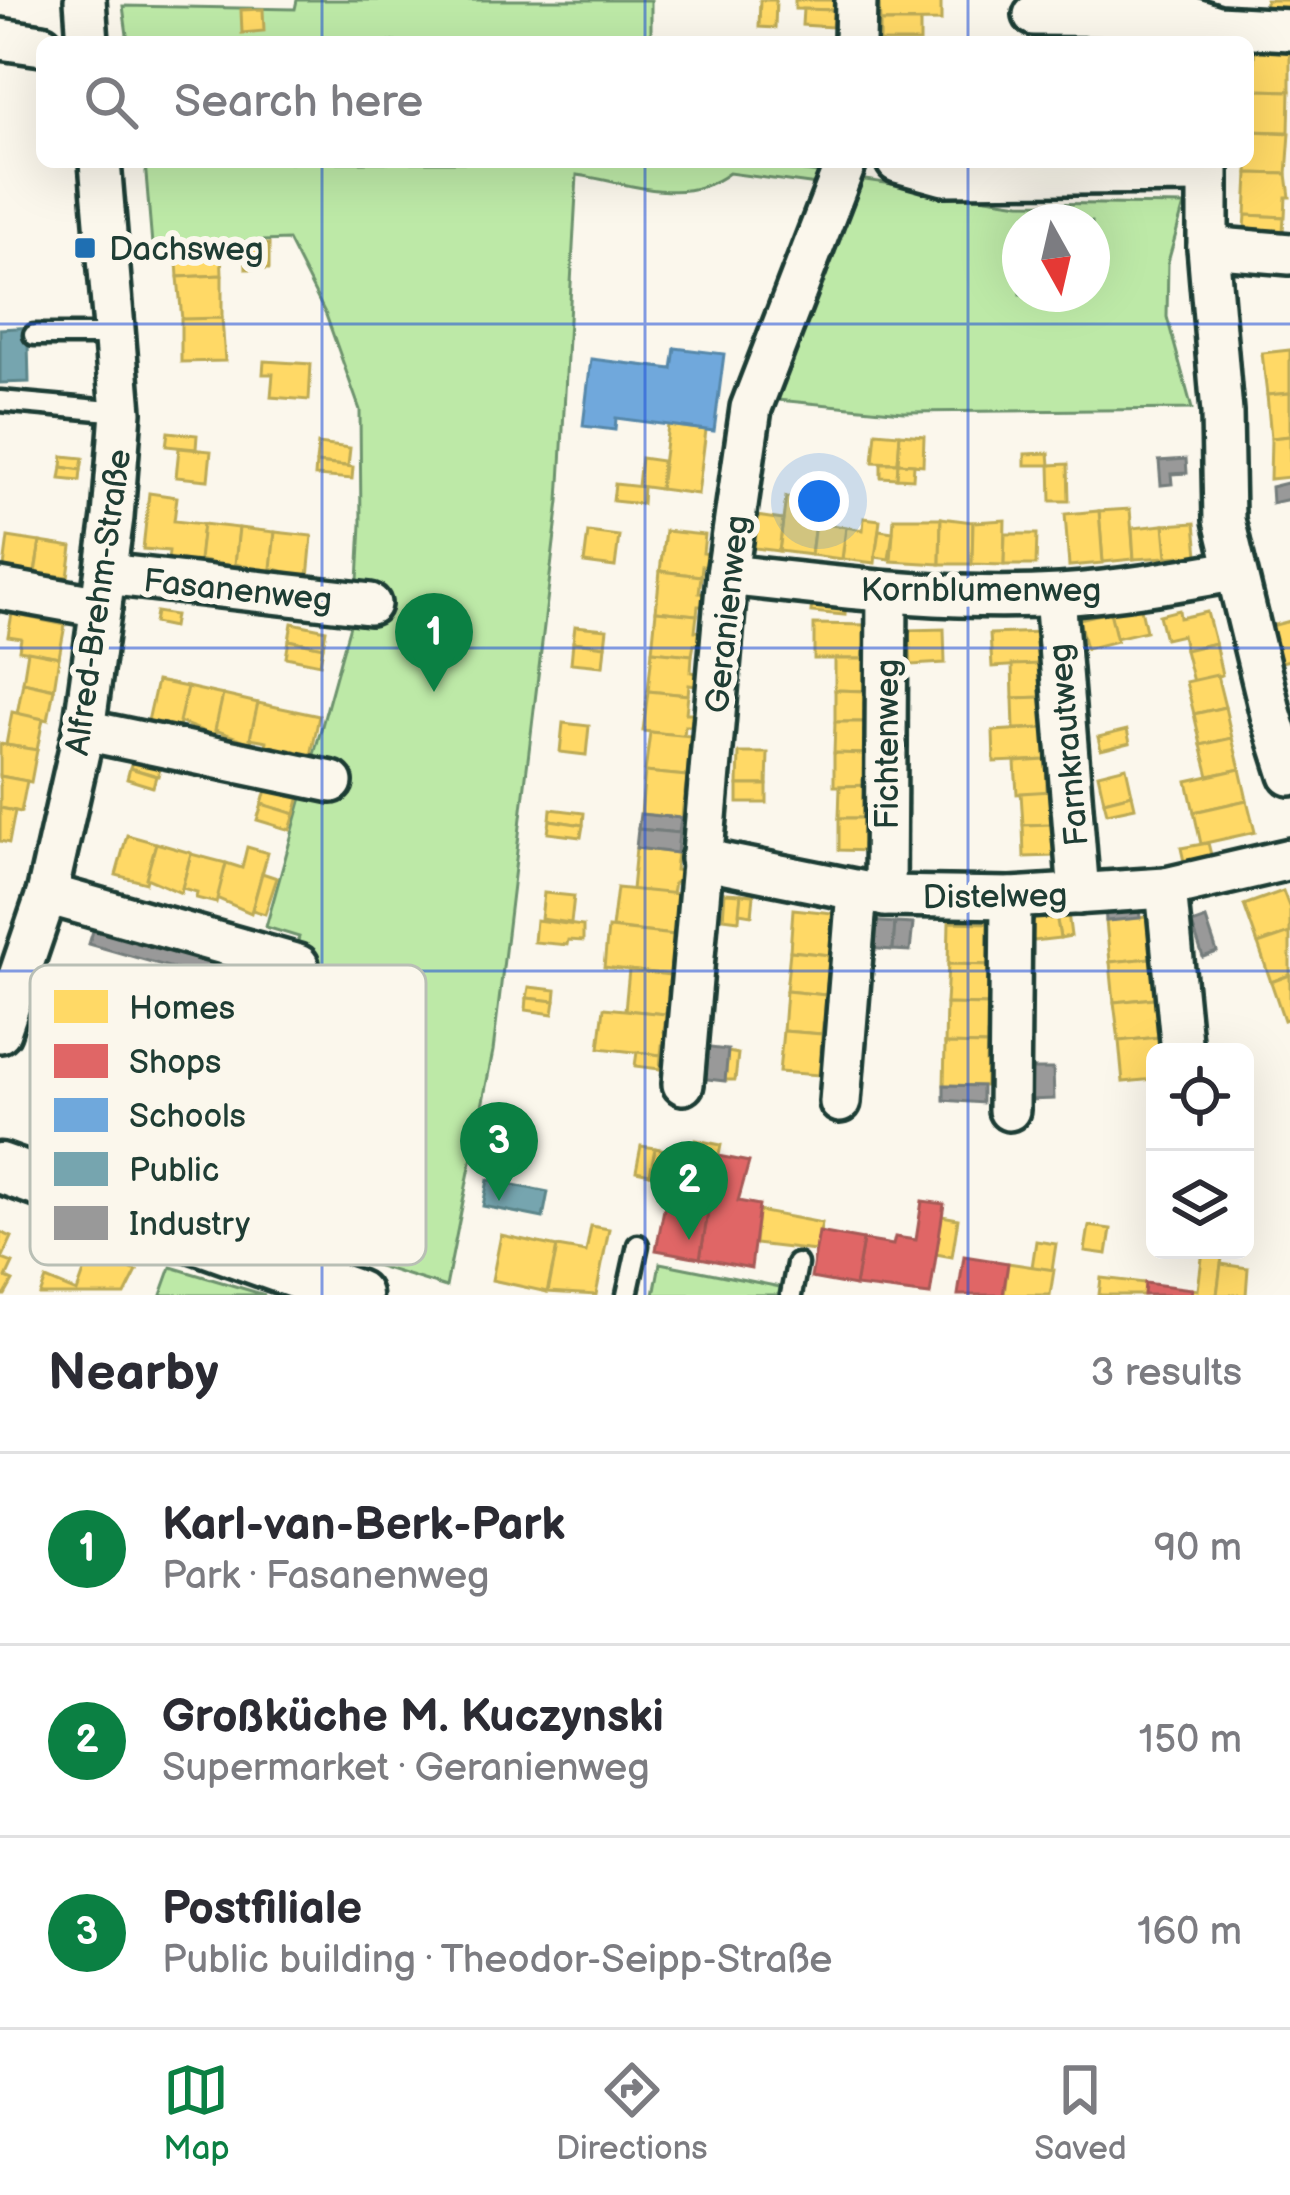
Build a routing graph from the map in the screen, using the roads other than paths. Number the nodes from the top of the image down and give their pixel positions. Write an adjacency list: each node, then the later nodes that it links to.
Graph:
1 (85, 0): 6 (street)
2 (856, 0): 7 (street)
3 (1034, 15): 4 (street)
4 (1218, 23): 5 (street)
5 (1290, 30)
6 (88, 36)
7 (855, 36)
8 (0, 39): 9 (street)
9 (36, 44)
10 (101, 168): 17 (street, Alfred-Brehm-Straße)
11 (844, 168): 21 (street, Geranienweg)
12 (919, 168): 13 (street)
13 (1208, 168): 14 (street)
14 (1208, 248): 15 (street); 20 (street)
15 (1290, 254)
16 (34, 335): 17 (lane)
17 (116, 335): 19 (street, Alfred-Brehm-Straße)
18 (0, 401): 19 (lane)
19 (121, 412): 23 (street, Alfred-Brehm-Straße)
20 (1234, 571): 25 (street, Kornblumenweg); 27 (street)
21 (727, 575): 24 (street, Kornblumenweg); 31 (street, Geranienweg)
22 (0, 589): 23 (street, Fasanenweg)
23 (104, 590): 26 (street, Fasanenweg); 28 (street, Alfred-Brehm-Straße)
24 (887, 592): 25 (street, Kornblumenweg); 35 (street, Fichtenweg)
25 (1055, 596): 36 (street, Farnkrautweg)
26 (370, 604)
27 (1280, 712): 29 (street)
28 (84, 730): 30 (street); 34 (street, Alfred-Brehm-Straße)
29 (1290, 775)
30 (332, 782)
31 (700, 859): 35 (street, Distelweg); 41 (street, Geranienweg)
32 (1290, 859): 33 (street, Distelweg)
33 (1166, 888): 36 (street, Distelweg); 40 (street)
34 (47, 894): 38 (street); 39 (street, Alfred-Brehm-Straße)
35 (871, 894): 37 (street, Distelweg); 42 (street, Fichtenweg)
36 (1079, 894): 37 (street, Distelweg)
37 (1011, 898): 43 (street)
38 (298, 965)
39 (0, 1032)
40 (1181, 1043)
41 (683, 1084)
42 (840, 1102)
43 (1009, 1110)
44 (0, 1168): 45 (street)
45 (30, 1179)
46 (638, 1245): 50 (lane)
47 (797, 1264): 51 (lane)
48 (272, 1265): 49 (street)
49 (356, 1295)
50 (627, 1295)
51 (791, 1295)

